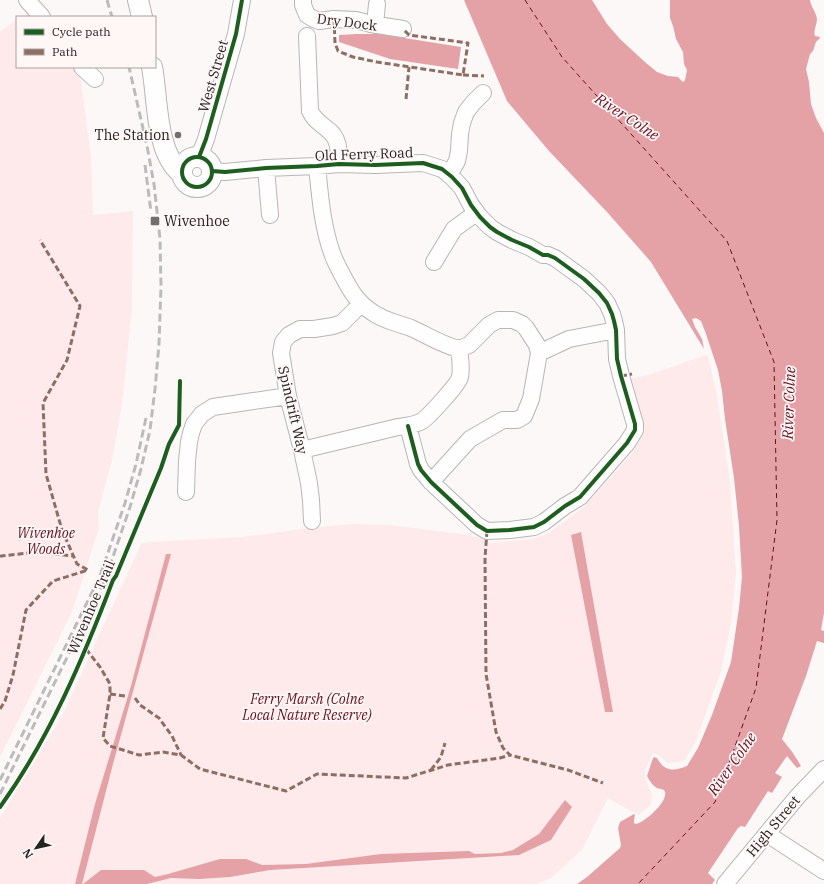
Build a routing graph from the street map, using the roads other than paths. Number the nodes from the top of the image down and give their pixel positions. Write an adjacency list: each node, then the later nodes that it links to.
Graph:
1 (27, 0): 6 (street)
2 (138, 0): 7 (main road)
3 (242, 0): 15 (street, West Street)
4 (303, 0): 8 (street, Dry Dock)
5 (377, 4): 8 (street)
6 (41, 16)
7 (142, 16)
8 (375, 24): 9 (street, Dry Dock)
9 (403, 29)
10 (307, 36): 16 (street)
11 (83, 68): 13 (street)
12 (152, 68): 19 (main road)
13 (96, 79)
14 (483, 93): 20 (street)
15 (206, 164): 18 (street, Old Ferry Road); 19 (main road); 19 (main road)
16 (339, 164): 17 (street, Old Ferry Road); 20 (street, Old Ferry Road)
17 (317, 166): 18 (street, Old Ferry Road); 24 (street)
18 (266, 168): 22 (street)
19 (181, 173)
20 (449, 175): 21 (street, Old Ferry Road)
21 (476, 212): 23 (street); 25 (street, Old Ferry Road)
22 (270, 215)
23 (434, 262)
24 (361, 304): 26 (street); 28 (street, Spindrift Way)
25 (616, 330): 27 (street); 31 (street, Old Ferry Road)
26 (459, 349): 27 (street); 29 (street)
27 (538, 353): 31 (street)
28 (288, 396): 30 (street, Spindrift Way); 32 (street)
29 (408, 426): 30 (street); 31 (street, Old Ferry Road)
30 (302, 450): 33 (street, Spindrift Way)
31 (431, 482)
32 (186, 492)
33 (312, 521)
34 (824, 769): 35 (street, High Street)
35 (767, 834): 36 (street); 37 (street, High Street)
36 (824, 871)
37 (725, 884)

